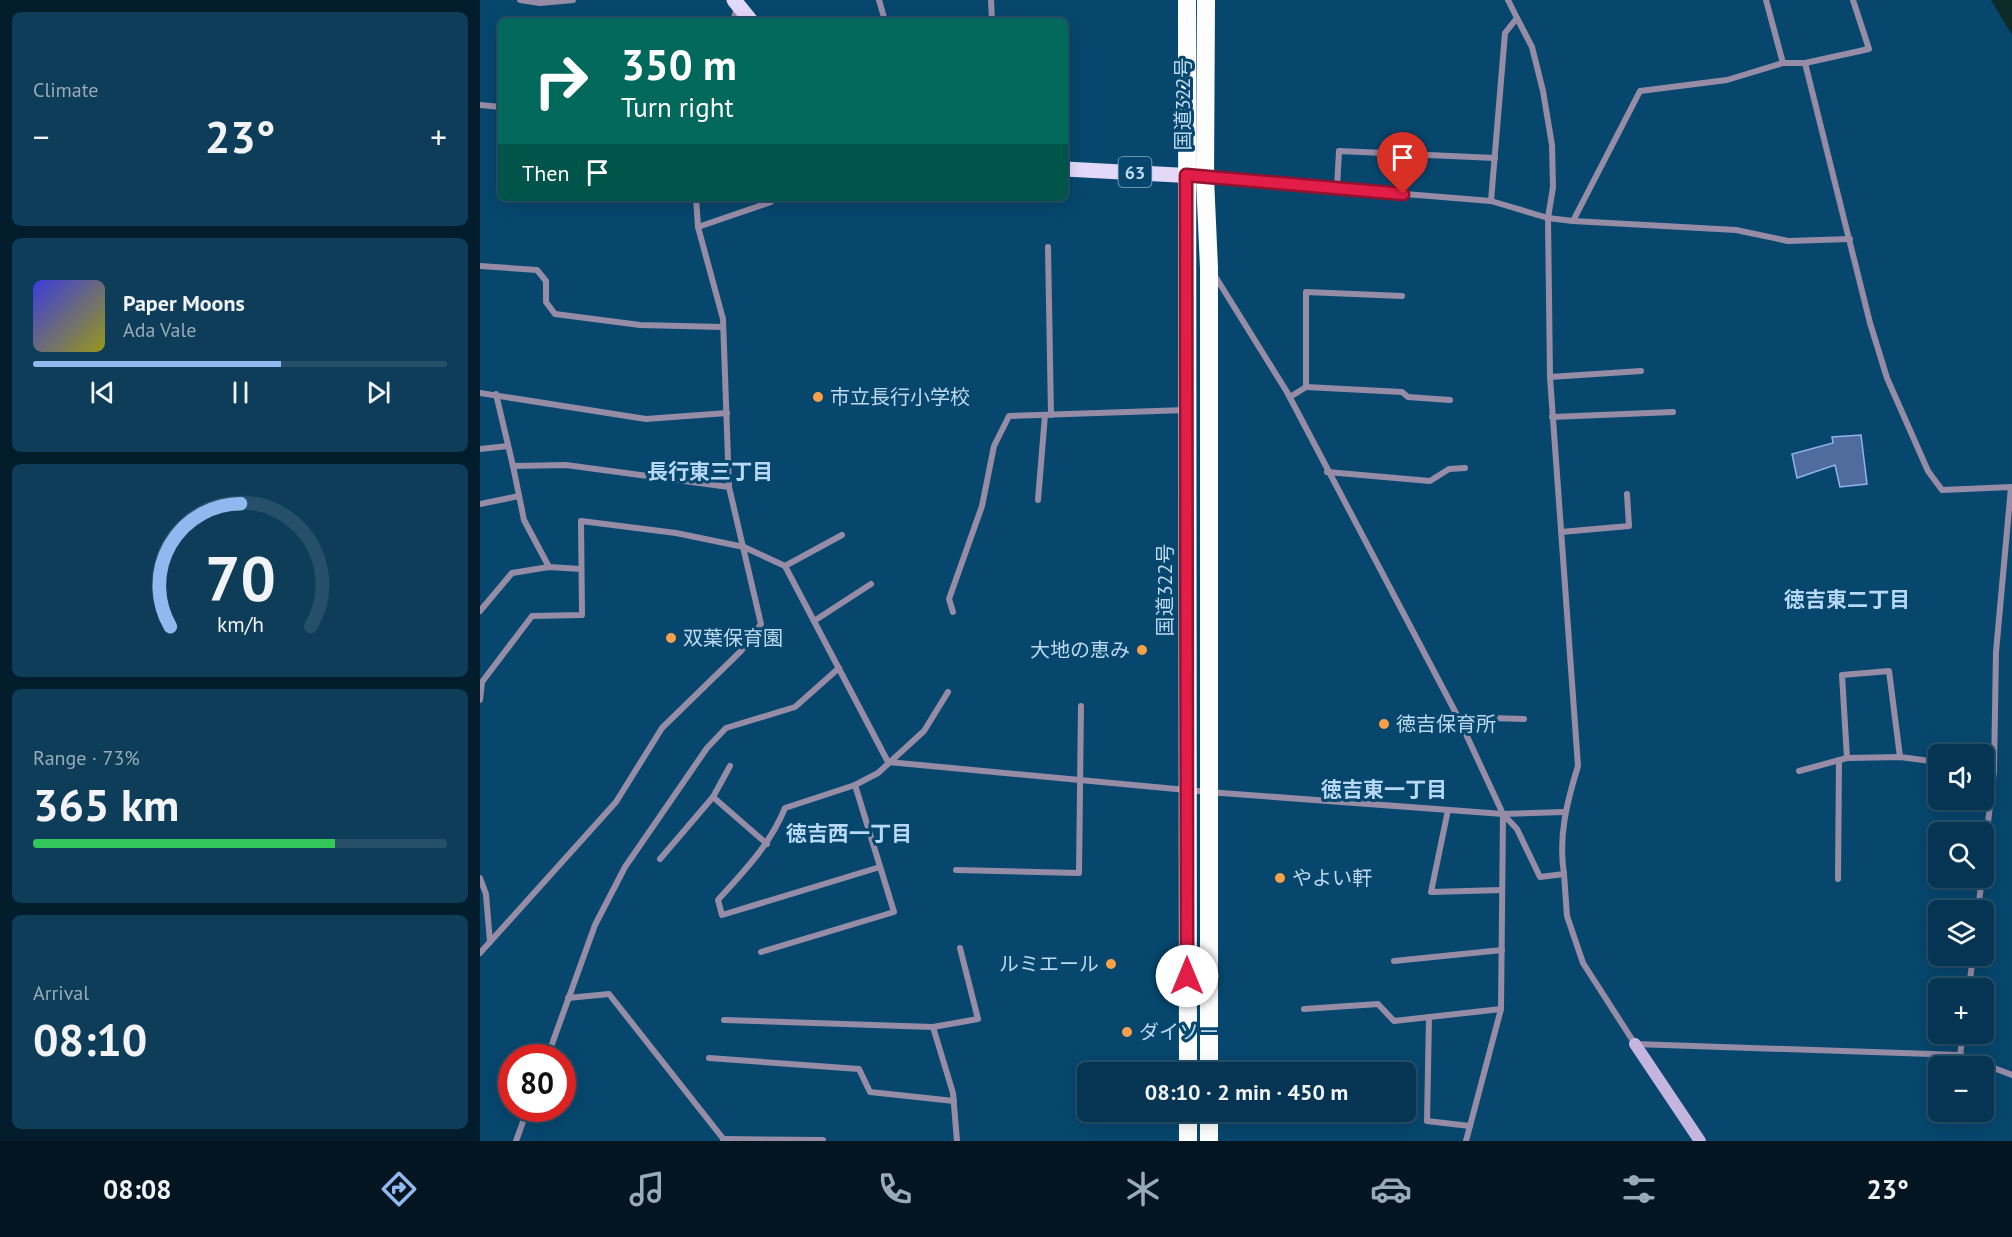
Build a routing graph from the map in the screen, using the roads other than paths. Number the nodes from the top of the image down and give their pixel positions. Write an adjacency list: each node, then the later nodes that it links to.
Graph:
1 (520, 0): 2 (street)
2 (573, 0)
3 (879, 0): 13 (street)
4 (991, 0): 14 (street)
5 (1187, 0): 22 (highway, 国道322号)
6 (1206, 0): 23 (highway, 国道322号)
7 (1508, 0): 15 (street)
8 (1766, 0): 16 (street)
9 (1853, 0): 17 (street)
10 (736, 2): 11 (street); 12 (main road)
11 (733, 18)
12 (749, 18)
13 (884, 18)
14 (992, 18)
15 (1517, 18): 20 (street); 28 (street)
16 (1783, 63): 17 (street); 29 (street)
17 (1805, 63): 31 (street)
18 (480, 105): 19 (street)
19 (498, 107)
20 (1495, 158): 24 (street); 27 (street)
21 (1068, 169): 22 (main road, 63)
22 (1186, 175): 23 (main road, 63); 44 (highway, 国道322号)
23 (1205, 178): 24 (street); 34 (highway, 国道322号)
24 (1336, 188): 27 (street)
25 (696, 201): 30 (street)
26 (771, 201): 30 (street)
27 (1491, 201): 28 (street)
28 (1548, 218): 29 (street); 38 (street)
29 (1573, 221): 31 (street)
30 (698, 227): 36 (street)
31 (1850, 239): 81 (street)
32 (1048, 247): 47 (street)
33 (480, 266): 36 (street)
34 (1209, 268): 42 (street); 85 (highway, 国道322号)
35 (1402, 296): 39 (street)
36 (723, 327): 46 (street)
37 (1641, 371): 38 (street)
38 (1550, 377): 48 (street)
39 (1306, 387): 42 (street); 43 (street)
40 (480, 393): 41 (street)
41 (496, 394): 46 (street); 49 (street)
42 (1290, 397): 53 (street)
43 (1450, 400)
44 (1187, 410): 47 (street); 84 (highway, 国道322号)
45 (1673, 412): 48 (street)
46 (727, 413): 54 (street)
47 (1048, 415): 57 (street); 67 (street)
48 (1552, 417): 59 (street)
49 (508, 446): 50 (street); 51 (street)
50 (480, 449)
51 (513, 466): 54 (street); 56 (street)
52 (1465, 468): 53 (street)
53 (1327, 472): 73 (street)
54 (729, 486): 61 (street)
55 (1627, 494): 59 (street)
56 (519, 496): 58 (street); 63 (street)
57 (1038, 500)
58 (480, 504)
59 (1561, 532): 88 (street)
60 (842, 535): 62 (street)
61 (744, 547): 62 (street); 64 (street); 98 (street)
62 (785, 566): 68 (street)
63 (549, 567): 64 (street); 66 (street)
64 (581, 569): 71 (street)
65 (871, 584): 68 (street)
66 (480, 611)
67 (953, 612)
68 (814, 621): 69 (street)
69 (838, 668): 78 (street); 104 (street)
70 (948, 692): 78 (street)
71 (480, 700)
72 (1081, 706): 82 (street)
73 (1458, 717): 74 (street); 89 (street)
74 (1524, 719)
75 (1900, 757): 76 (street); 76 (street); 77 (street)
76 (1843, 759): 80 (street); 96 (street)
77 (1928, 761)
78 (888, 762): 82 (street); 83 (street)
79 (730, 766): 86 (street)
80 (1799, 771)
81 (1994, 771)
82 (1080, 778): 84 (street); 93 (street)
83 (855, 785): 90 (street); 92 (street)
84 (1186, 789): 85 (street); 115 (highway, 国道322号)
85 (1208, 792): 87 (street); 116 (highway, 国道322号)
86 (713, 797): 90 (street); 91 (street)
87 (1448, 810): 89 (street); 97 (street)
88 (1564, 812): 89 (street); 94 (street)
89 (1503, 814): 94 (street); 97 (street)
90 (766, 844): 92 (street)
91 (660, 859)
92 (880, 867): 101 (street)
93 (956, 870)
94 (1564, 874): 111 (street)
95 (480, 878): 98 (street)
96 (1838, 879)
97 (1502, 890): 100 (street)
98 (490, 943): 102 (street)
99 (960, 948): 109 (street)
100 (1502, 950): 103 (street); 106 (street)
101 (761, 952)
102 (480, 953)
103 (1394, 961)
104 (568, 998): 110 (street); 123 (street)
105 (1304, 1008): 107 (street)
106 (1501, 1009): 107 (street); 122 (street)
107 (1429, 1017): 122 (street)
108 (724, 1020): 109 (street)
109 (933, 1027): 118 (street)
110 (551, 1044)
111 (1635, 1044): 113 (street); 130 (street)
112 (1962, 1044): 113 (street)
113 (1960, 1054): 117 (street)
114 (709, 1058): 118 (street)
115 (1188, 1062)
116 (1209, 1062)
117 (2012, 1075)
118 (954, 1101): 126 (street)
119 (523, 1122): 125 (street)
120 (1188, 1122): 127 (highway)
121 (1209, 1122): 128 (highway)
122 (1470, 1126): 129 (street)
123 (724, 1140): 124 (street)
124 (823, 1140)
125 (516, 1141)
126 (957, 1141)
127 (1188, 1141)
128 (1209, 1141)
129 (1466, 1141)
130 (1701, 1141)

